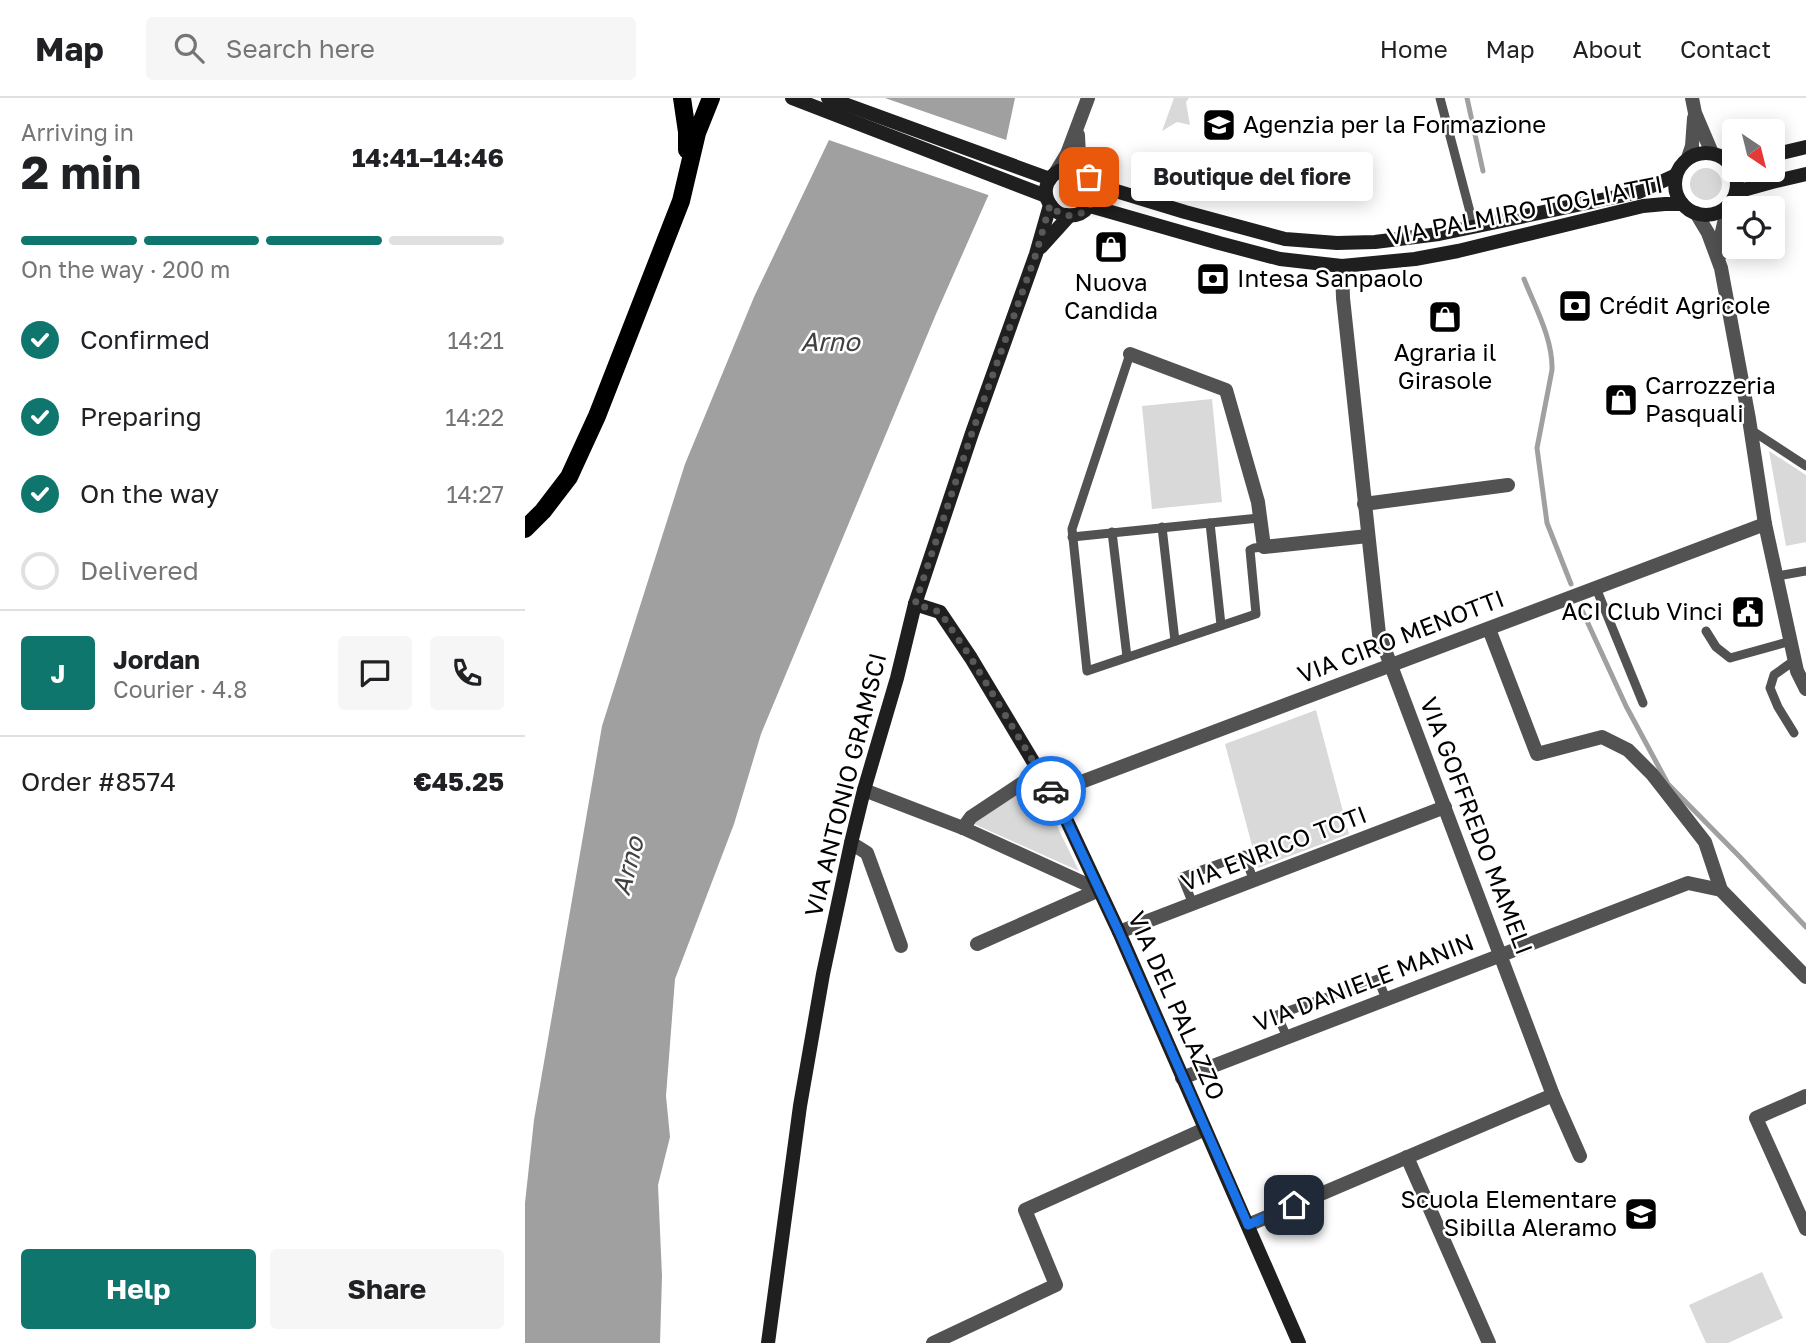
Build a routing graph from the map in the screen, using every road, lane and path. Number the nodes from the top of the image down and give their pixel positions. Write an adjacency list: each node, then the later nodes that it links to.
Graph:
1 (682, 98): 16 (main road)
2 (711, 98): 16 (main road)
3 (792, 98): 24 (main road)
4 (828, 98): 19 (main road)
5 (1088, 98): 9 (street)
6 (1440, 98): 30 (lane)
7 (1692, 98): 8 (street)
8 (1695, 113): 12 (street); 14 (street)
9 (1079, 124): 15 (street); 19 (street)
10 (1806, 147): 11 (main road)
11 (1785, 152)
12 (1712, 153): 13 (main road); 14 (main road, VIA PALMIRO TOGLIATTI)
13 (1722, 157)
14 (1688, 158): 18 (main road, VIA PALMIRO TOGLIATTI)
15 (1083, 171): 19 (main road); 21 (main road)
16 (687, 174): 44 (main road)
17 (1806, 174): 22 (main road)
18 (1676, 175): 25 (main road, VIA PALMIRO TOGLIATTI); 30 (main road, VIA PALMIRO TOGLIATTI)
19 (1053, 176): 24 (main road)
20 (1736, 182): 22 (main road)
21 (1093, 184): 26 (main road); 30 (main road, VIA PALMIRO TOGLIATTI)
22 (1736, 192): 23 (main road)
23 (1734, 196)
24 (1048, 200): 29 (main road); 32 (main road, VIA ANTONIO GRAMSCI)
25 (1682, 204): 28 (main road, VIA PALMIRO TOGLIATTI); 34 (main road, VIA PALMIRO TOGLIATTI)
26 (1090, 206): 29 (main road); 34 (main road, VIA PALMIRO TOGLIATTI)
27 (1722, 209): 28 (main road, VIA PALMIRO TOGLIATTI)
28 (1696, 214): 33 (street)
29 (1069, 216): 32 (main road, VIA ANTONIO GRAMSCI)
30 (1473, 227)
31 (1722, 232): 33 (street)
32 (1036, 254): 52 (main road, VIA ANTONIO GRAMSCI)
33 (1719, 263): 36 (street)
34 (1342, 266): 39 (street, VIA GOFFREDO MAMELI)
35 (1130, 354): 40 (street); 47 (lane)
36 (1751, 430): 37 (lane); 42 (street)
37 (1806, 466)
38 (1509, 485): 39 (street)
39 (1364, 504): 46 (street, VIA GOFFREDO MAMELI)
40 (1259, 518): 41 (lane); 48 (street)
41 (1210, 523): 43 (lane); 53 (lane)
42 (1765, 524): 50 (street); 51 (street, VIA CIRO MENOTTI)
43 (1162, 527): 45 (lane); 56 (lane)
44 (525, 529)
45 (1112, 533): 47 (lane); 58 (lane)
46 (1368, 536): 48 (street); 60 (street, VIA GOFFREDO MAMELI)
47 (1072, 537): 58 (lane)
48 (1264, 547): 53 (lane)
49 (1806, 571): 50 (lane)
50 (1777, 576): 57 (street)
51 (1596, 588): 54 (street, VIA CIRO MENOTTI); 62 (lane)
52 (915, 604): 64 (main road, VIA DEL PALAZZO); 65 (main road, VIA ANTONIO GRAMSCI)
53 (1221, 625): 56 (lane)
54 (1489, 629): 60 (street, VIA CIRO MENOTTI); 72 (street)
55 (1706, 631): 57 (lane)
56 (1175, 641): 58 (lane)
57 (1791, 641): 59 (street)
58 (1127, 657)
59 (1795, 660): 61 (street); 63 (lane)
60 (1391, 666): 66 (street, VIA CIRO MENOTTI); 67 (street, VIA GOFFREDO MAMELI)
61 (1806, 688)
62 (1643, 703)
63 (1794, 733)
64 (1039, 772): 66 (main road, VIA DEL PALAZZO); 68 (street)
65 (864, 790): 68 (street); 69 (main road, VIA ANTONIO GRAMSCI)
66 (1052, 793): 71 (main road, VIA DEL PALAZZO)
67 (1445, 807): 70 (street, VIA ENRICO TOTI); 77 (street, VIA GOFFREDO MAMELI)
68 (963, 828): 71 (street)
69 (851, 843): 76 (street); 90 (main road, VIA ANTONIO GRAMSCI)
70 (1254, 881): 73 (street, VIA ENRICO TOTI); 73 (lane)
71 (1099, 890): 74 (main road, VIA DEL PALAZZO); 75 (street)
72 (1721, 890): 77 (street, VIA DANIELE MANIN); 78 (street)
73 (1193, 904): 74 (street, VIA ENRICO TOTI)
74 (1119, 932): 81 (main road, VIA DEL PALAZZO)
75 (977, 944)
76 (901, 946)
77 (1501, 955): 79 (street, VIA DANIELE MANIN); 82 (street, VIA GOFFREDO MAMELI)
78 (1806, 977)
79 (1387, 999): 80 (street, VIA DANIELE MANIN); 80 (lane)
80 (1287, 1037): 81 (street, VIA DANIELE MANIN)
81 (1182, 1078): 84 (main road, VIA DEL PALAZZO)
82 (1553, 1096): 85 (street, VIA GOFFREDO MAMELI); 86 (street)
83 (1806, 1096): 88 (street)
84 (1205, 1129): 87 (main road, VIA DEL PALAZZO); 89 (street)
85 (1580, 1156)
86 (1407, 1157): 87 (street); 92 (street)
87 (1248, 1225): 91 (main road, VIA DEL PALAZZO)
88 (1806, 1229)
89 (934, 1342)
90 (768, 1343)
91 (1299, 1343)
92 (1489, 1343)

